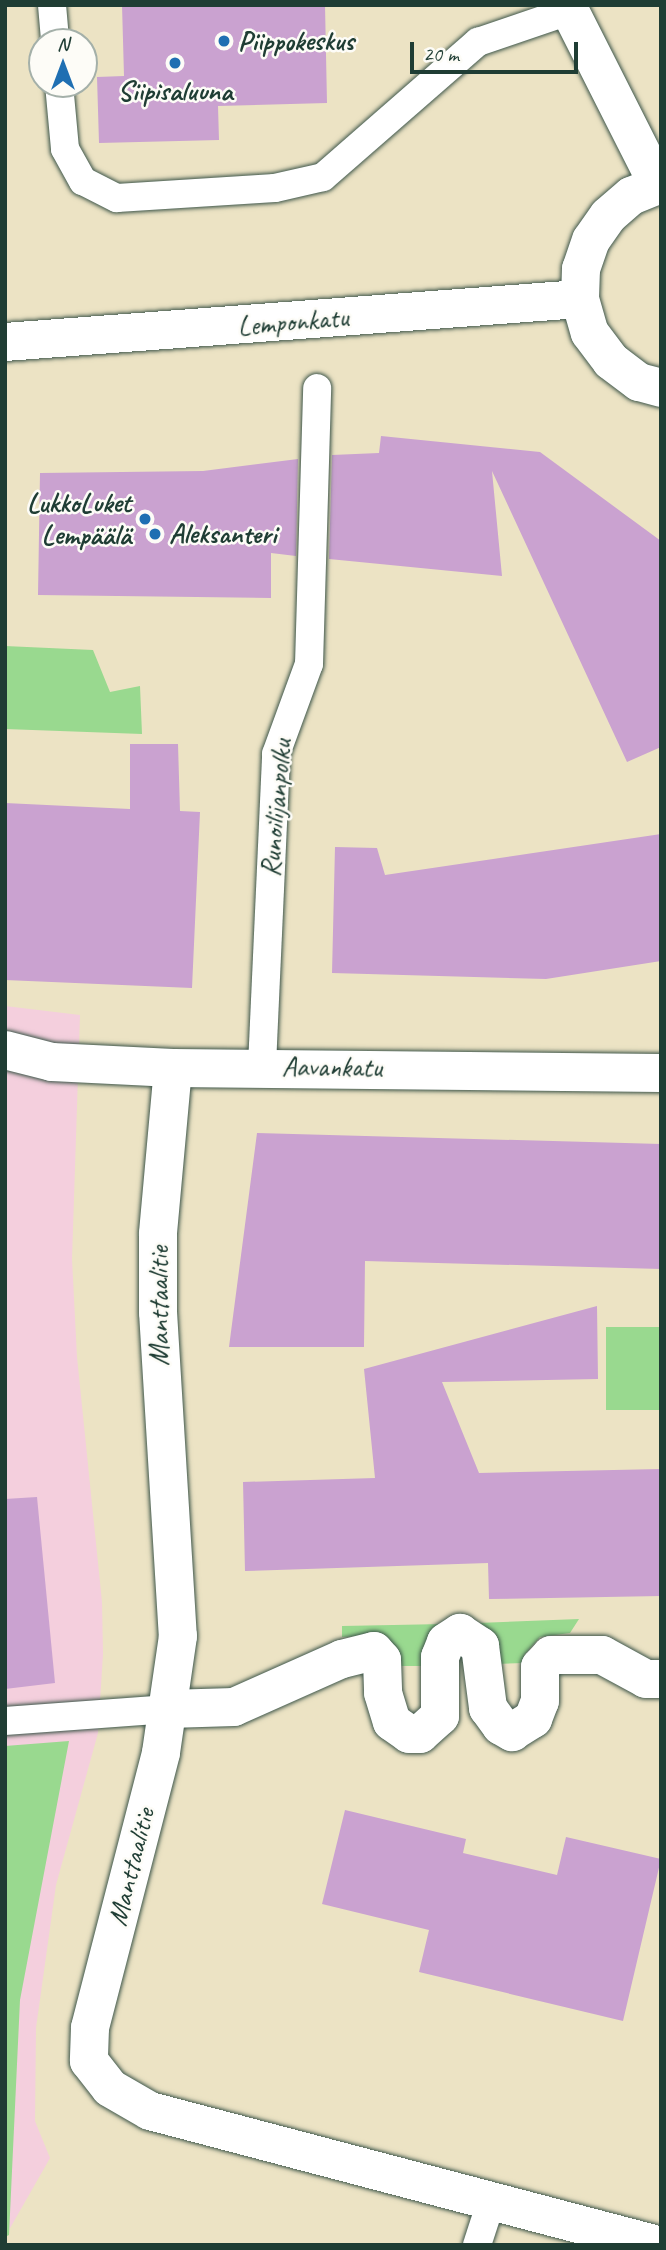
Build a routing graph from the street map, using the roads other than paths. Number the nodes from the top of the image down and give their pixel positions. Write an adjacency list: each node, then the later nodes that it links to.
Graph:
1 (52, 5): 3 (lane)
2 (568, 8): 4 (lane); 5 (street)
3 (54, 28)
4 (60, 98)
5 (660, 185): 6 (street)
6 (580, 299): 7 (street, Lemponkatu); 9 (street)
7 (5, 342)
8 (317, 388): 11 (lane, Runoilijanpolku)
9 (661, 388)
10 (5, 1050): 12 (street, Aavankatu)
11 (262, 1066): 12 (street, Aavankatu); 13 (street, Aavankatu)
12 (173, 1068): 15 (street, Manttaalitie)
13 (661, 1073)
14 (661, 1679): 15 (street)
15 (169, 1709): 16 (lane); 17 (street, Manttaalitie)
16 (5, 1721)
17 (491, 2202): 18 (lane); 19 (street, Manttaalitie)
18 (477, 2245)
19 (658, 2245)

